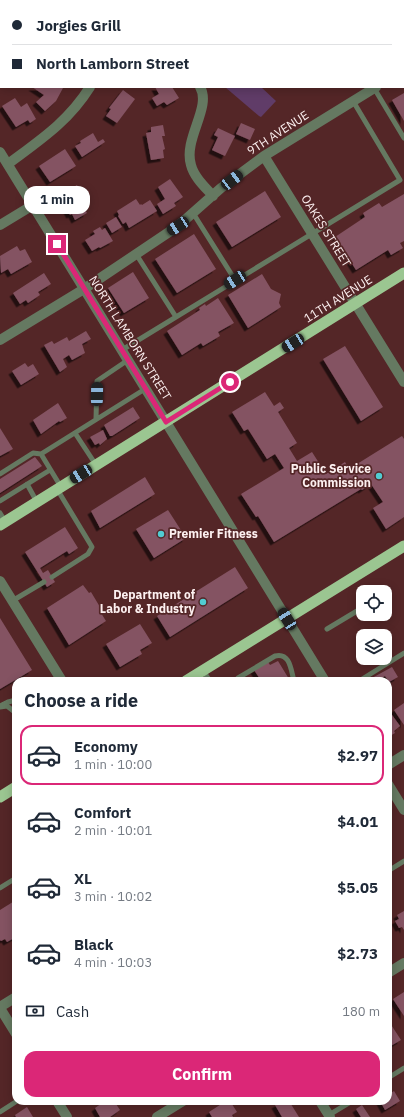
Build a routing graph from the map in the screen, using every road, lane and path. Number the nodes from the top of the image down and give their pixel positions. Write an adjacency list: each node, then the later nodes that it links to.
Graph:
1 (89, 88): 8 (street)
2 (201, 88): 9 (street)
3 (375, 88): 4 (street, 9TH AVENUE); 5 (lane)
4 (353, 101): 7 (street, 9TH AVENUE); 13 (lane)
5 (404, 138)
6 (0, 152): 8 (street, NORTH LAMBORN STREET)
7 (264, 156): 9 (street, 9TH AVENUE); 13 (street, OAKES STREET)
8 (8, 164): 10 (street, NORTH LAMBORN STREET)
9 (213, 196): 11 (street, 9TH AVENUE)
10 (33, 205): 12 (street); 17 (street, NORTH LAMBORN STREET)
11 (193, 213): 14 (street, 9TH AVENUE); 16 (lane)
12 (0, 225)
13 (312, 233): 16 (lane); 18 (street, OAKES STREET)
14 (136, 254): 17 (street, 9TH AVENUE); 19 (lane)
15 (404, 273): 18 (highway, 11TH AVENUE)
16 (235, 280): 19 (lane)
17 (84, 289): 20 (street, 9TH AVENUE); 21 (street, NORTH LAMBORN STREET)
18 (356, 304): 23 (street, OAKES STREET); 26 (highway, 11TH AVENUE)
19 (176, 317): 21 (lane)
20 (0, 340)
21 (122, 350): 22 (street, NORTH LAMBORN STREET)
22 (128, 360): 24 (street, NORTH LAMBORN STREET); 25 (lane)
23 (404, 382)
24 (145, 388): 25 (lane); 26 (street, NORTH LAMBORN STREET)
25 (96, 419): 27 (lane)
26 (166, 422): 29 (highway, 11TH AVENUE); 43 (street, NORTH LAMBORN STREET)
27 (75, 433): 28 (lane); 29 (lane)
28 (40, 454): 30 (lane); 31 (lane)
29 (96, 465): 33 (highway, 11TH AVENUE)
30 (50, 470): 32 (lane); 33 (lane)
31 (0, 474)
32 (26, 484): 34 (lane); 35 (lane)
33 (59, 488): 35 (highway, 11TH AVENUE); 38 (lane)
34 (0, 501)
35 (37, 502): 36 (highway, 11TH AVENUE)
36 (2, 520)
37 (404, 546): 43 (highway)
38 (52, 577)
39 (0, 581): 41 (street)
40 (44, 582): 41 (lane)
41 (12, 601): 47 (street)
42 (356, 612): 44 (lane)
43 (287, 619): 46 (highway); 52 (street, NORTH LAMBORN STREET)
44 (327, 629)
45 (404, 653): 53 (lane)
46 (203, 671): 48 (highway); 49 (lane)
47 (60, 677)
48 (193, 677)
49 (207, 677)
50 (240, 677): 51 (lane)
51 (293, 677)
52 (323, 677)
53 (365, 677)
54 (12, 701): 55 (lane)
55 (1, 706): 56 (lane)
56 (12, 710)
57 (404, 755): 58 (street)
58 (392, 762)
59 (12, 790): 61 (highway)
60 (392, 790): 62 (street)
61 (0, 797)
62 (404, 810)
63 (404, 861): 64 (lane)
64 (392, 868)
65 (12, 880): 66 (lane)
66 (0, 888)
67 (404, 963): 68 (street)
68 (392, 970)
69 (12, 1000): 70 (street)
70 (0, 1007): 71 (street)
71 (12, 1027)
72 (404, 1068): 73 (lane)
73 (392, 1076)
74 (12, 1104): 79 (lane)
75 (60, 1105): 81 (street)
76 (176, 1105): 82 (street)
77 (322, 1105): 80 (street)
78 (346, 1105): 80 (lane)
79 (0, 1112)
80 (328, 1116)
81 (67, 1117)
82 (157, 1117)

